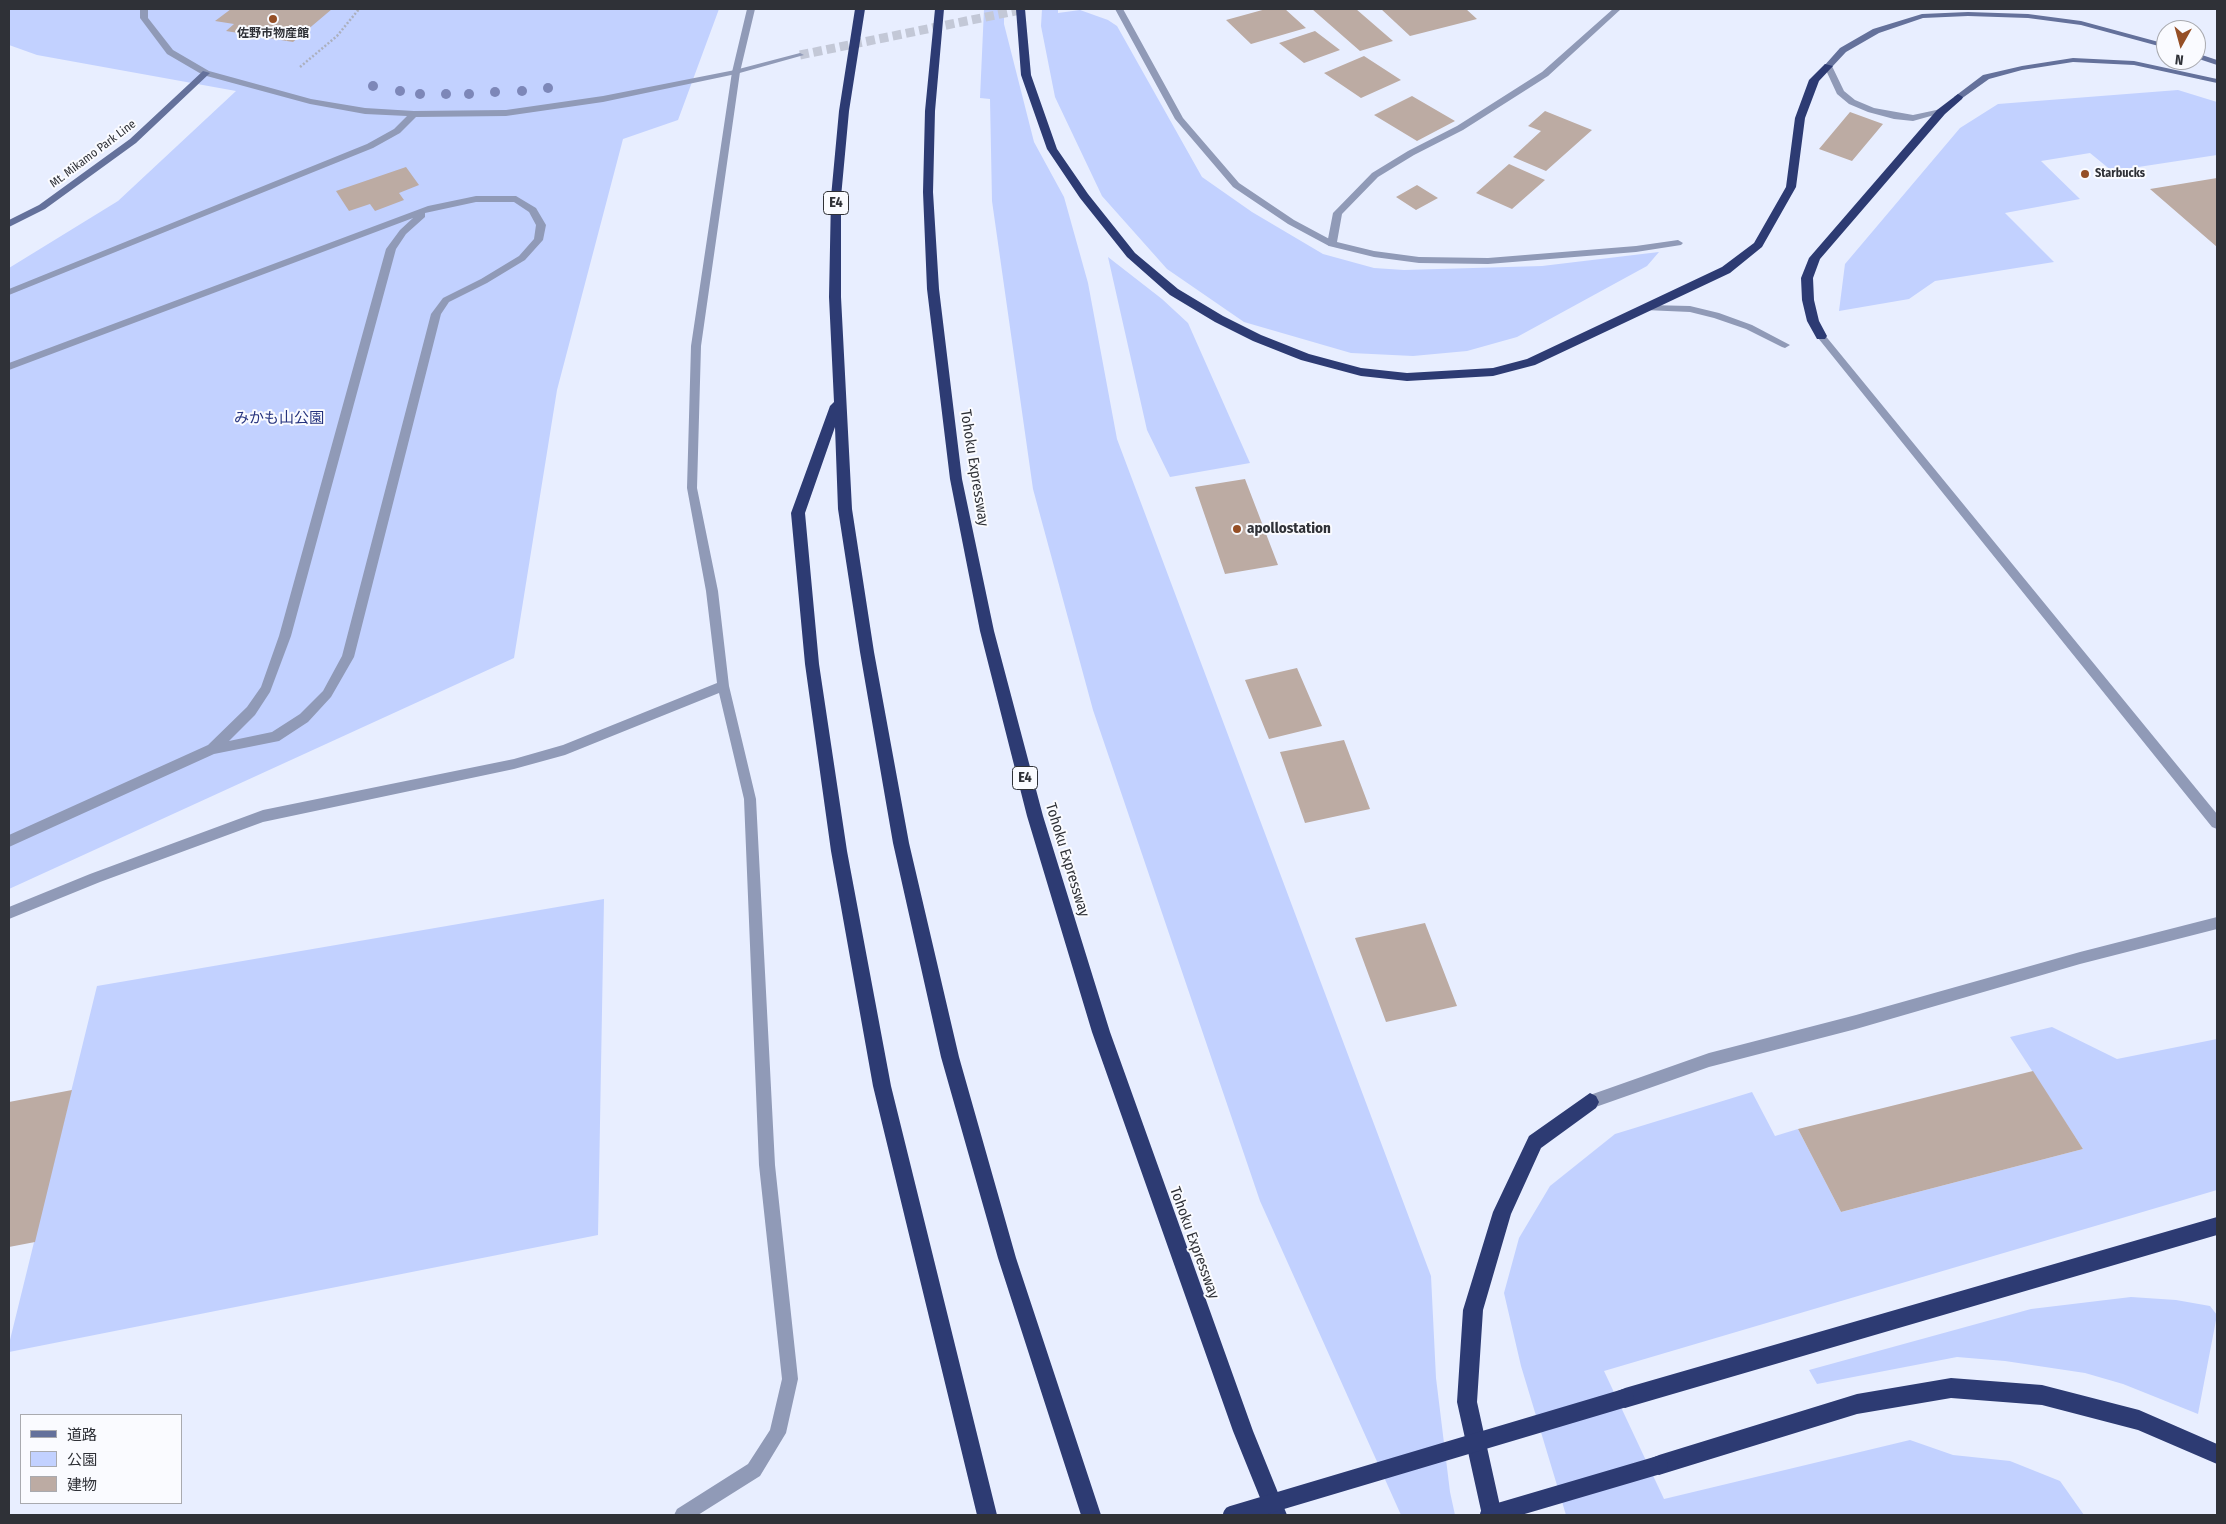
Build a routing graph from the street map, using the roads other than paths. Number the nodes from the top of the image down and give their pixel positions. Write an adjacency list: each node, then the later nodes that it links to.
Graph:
1 (144, 9): 12 (street)
2 (751, 9): 11 (street)
3 (860, 9): 26 (highway, E4)
4 (940, 9): 40 (highway, Tohoku Expressway / E4)
5 (1020, 9): 22 (highway)
6 (1119, 9): 20 (street)
7 (1616, 9): 20 (street)
8 (2156, 43): 10 (main road)
9 (800, 55): 11 (street)
10 (1828, 66): 15 (street); 22 (highway)
11 (736, 72): 16 (street); 27 (street)
12 (206, 74): 16 (street); 18 (main road, Mt. Mikamo Park Line)
13 (2217, 81): 14 (main road)
14 (1958, 97): 15 (highway)
15 (1941, 112): 23 (highway)
16 (414, 114): 21 (street)
17 (431, 208): 25 (street); 28 (street); 28 (street)
18 (9, 224)
19 (1678, 243): 20 (street)
20 (1332, 244)
21 (9, 292)
22 (1648, 308): 24 (street)
23 (1821, 336): 29 (street)
24 (1784, 345)
25 (9, 367)
26 (838, 400): 37 (highway); 38 (highway, E4)
27 (723, 686): 31 (street); 36 (street)
28 (212, 749): 30 (street)
29 (2217, 823)
30 (9, 841)
31 (9, 913)
32 (2217, 924): 33 (street)
33 (1590, 1102): 41 (highway)
34 (2217, 1226): 39 (highway, bridge)
35 (2217, 1454): 41 (highway, bridge)
36 (683, 1515)
37 (987, 1515)
38 (1091, 1515)
39 (1232, 1515)
40 (1277, 1515)
41 (1490, 1515)

